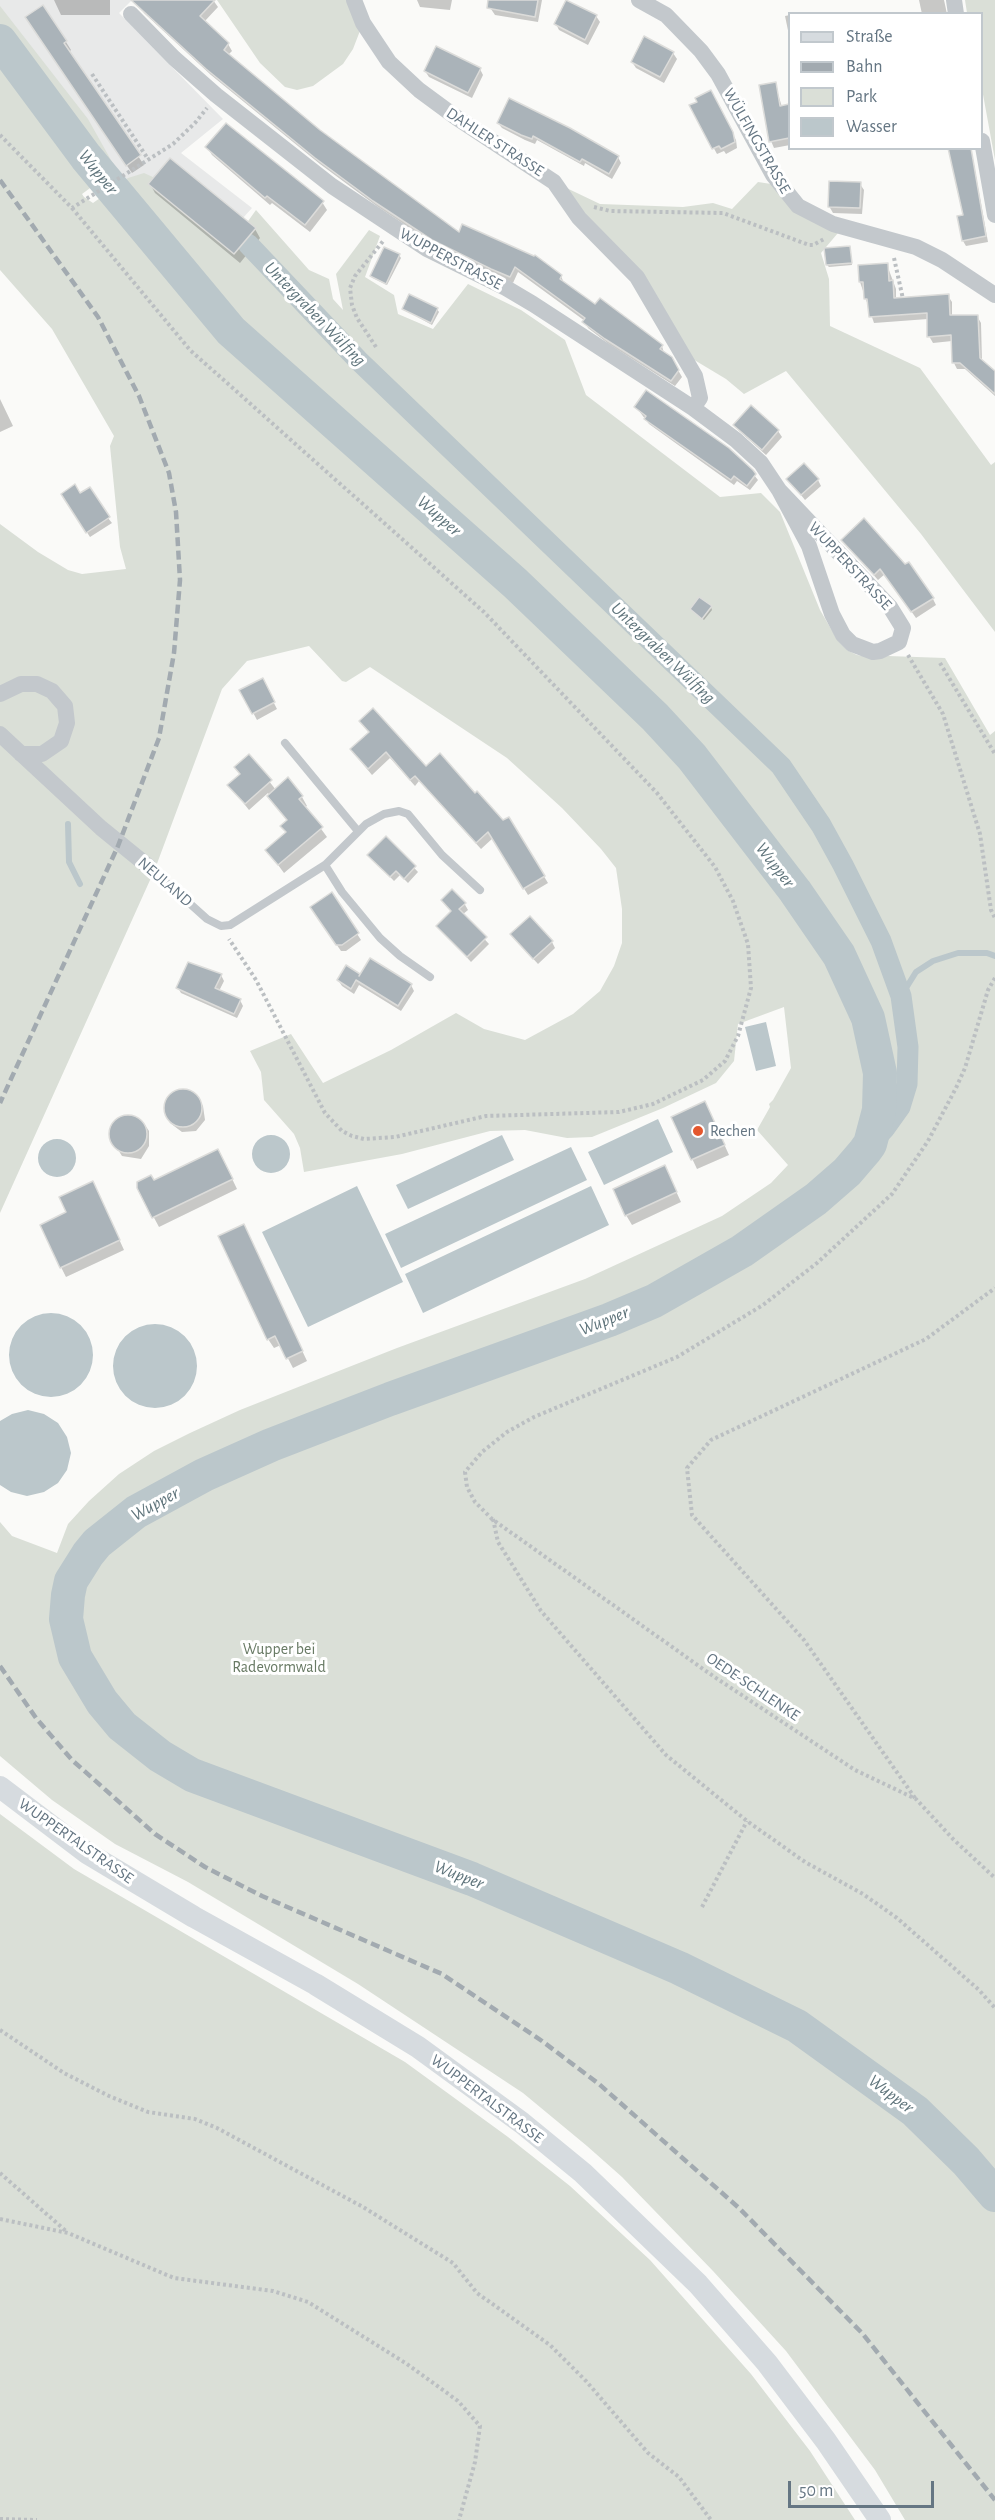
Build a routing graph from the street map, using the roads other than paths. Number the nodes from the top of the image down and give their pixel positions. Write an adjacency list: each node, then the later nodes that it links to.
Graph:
1 (354, 0): 7 (street, DAHLER STRASSE)
2 (639, 0): 6 (street, WÜLFINGSTRASSE)
3 (131, 14): 7 (street, WUPPERSTRASSE)
4 (983, 150): 5 (street)
5 (995, 215)
6 (995, 295)
7 (693, 408): 8 (street, WUPPERSTRASSE)
8 (780, 490): 8 (street, WUPPERSTRASSE)
9 (0, 693): 12 (street)
10 (0, 734): 12 (street, NEULAND)
11 (285, 743): 13 (lane)
12 (21, 754): 15 (street, NEULAND)
13 (357, 830): 14 (lane); 16 (lane)
14 (325, 865): 15 (lane, NEULAND); 17 (lane)
15 (149, 867)
16 (480, 890)
17 (430, 976)
18 (0, 1787): 19 (main road, WUPPERTALSTRASSE)
19 (880, 2520)

